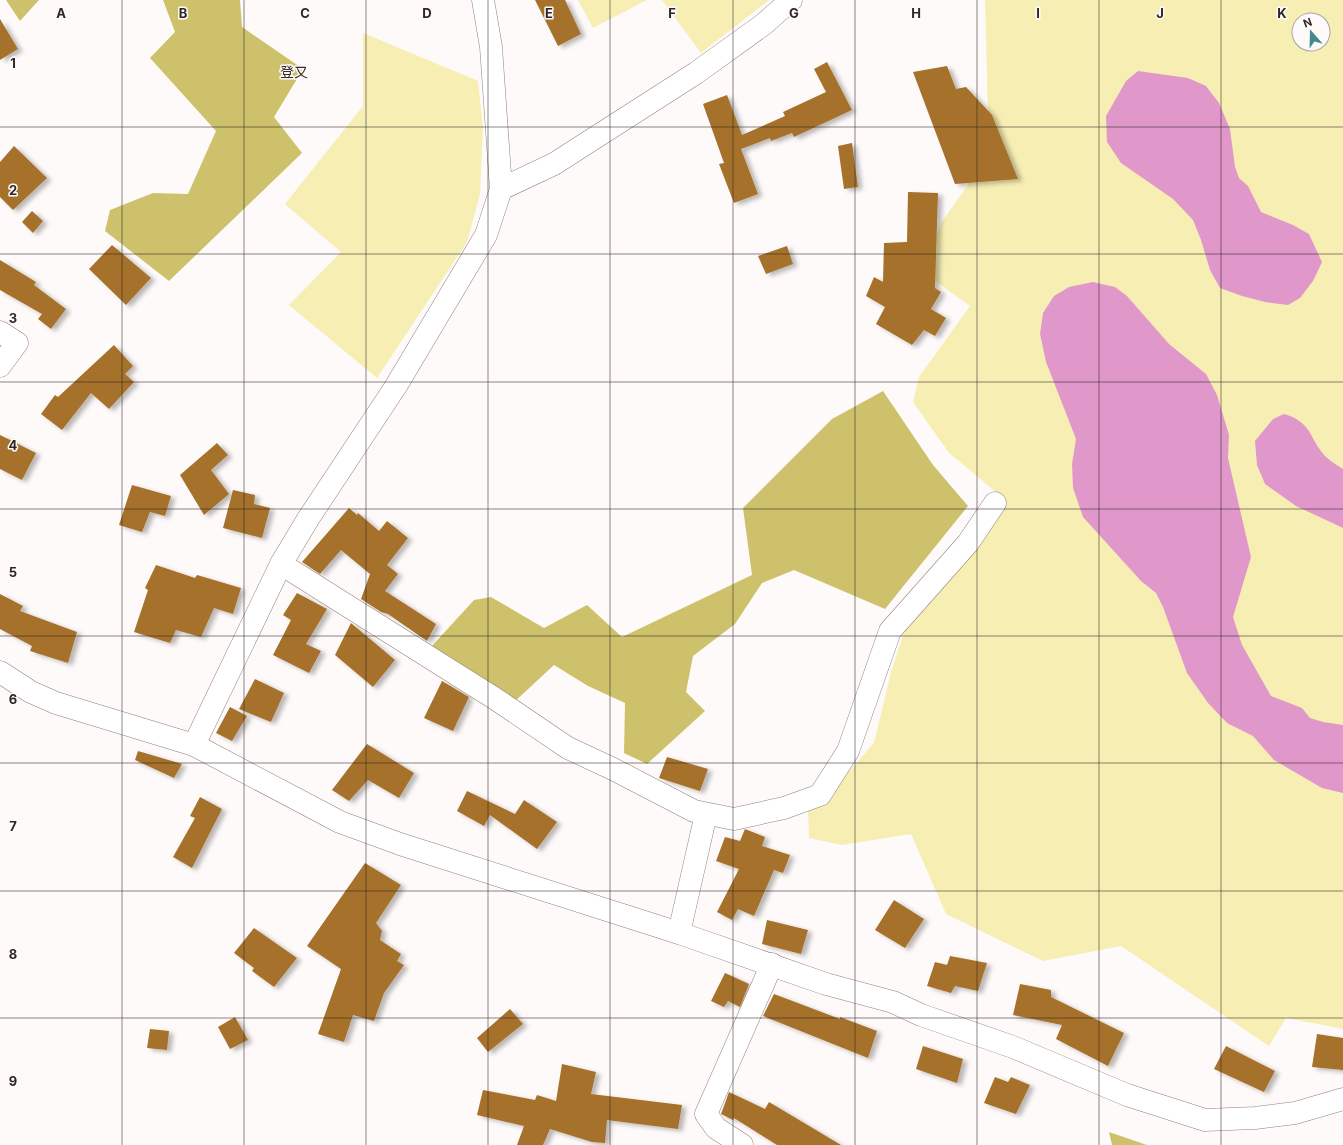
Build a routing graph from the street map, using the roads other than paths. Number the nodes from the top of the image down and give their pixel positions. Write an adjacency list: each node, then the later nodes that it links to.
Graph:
1 (483, 0): 3 (street)
2 (791, 0): 3 (street)
3 (501, 189): 7 (street)
4 (0, 332): 5 (street)
5 (0, 366)
6 (995, 503): 10 (street)
7 (281, 564): 9 (street); 10 (street)
8 (0, 672): 9 (street)
9 (194, 745): 11 (street)
10 (706, 814): 11 (street)
11 (679, 933): 12 (street)
12 (772, 964): 13 (street); 14 (street)
13 (1343, 1098)
14 (742, 1145)

